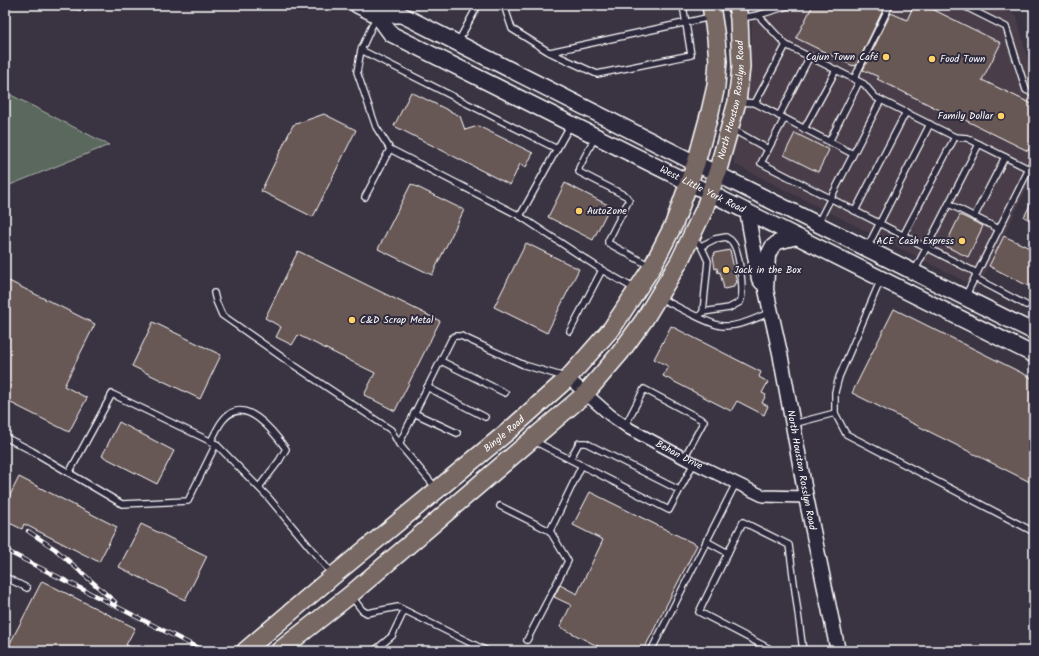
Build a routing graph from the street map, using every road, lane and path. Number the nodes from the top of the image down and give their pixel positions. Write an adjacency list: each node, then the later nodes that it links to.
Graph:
1 (69, 5): 2 (lane)
2 (86, 5)
3 (478, 5): 14 (lane)
4 (504, 5): 17 (lane)
5 (683, 5): 13 (lane)
6 (791, 5): 12 (lane)
7 (890, 5): 21 (lane)
8 (962, 5): 22 (lane)
9 (366, 9): 14 (main road, West Little York Road); 16 (lane); 19 (main road, West Little York Road)
10 (712, 11): 11 (main road); 13 (lane); 42 (main road, North Houston Rosslyn Road)
11 (739, 13): 12 (lane); 24 (main road, North Houston Rosslyn Road)
12 (758, 15): 15 (lane)
13 (687, 23): 17 (lane); 17 (lane)
14 (458, 43): 19 (main road); 42 (main road, West Little York Road)
15 (786, 45): 18 (lane); 25 (lane)
16 (362, 50): 37 (lane); 38 (lane)
17 (549, 52)
18 (810, 56): 20 (lane); 27 (lane)
19 (448, 64): 28 (main road, West Little York Road)
20 (836, 70): 21 (lane); 31 (lane)
21 (856, 81): 23 (lane); 34 (lane)
22 (1034, 94)
23 (881, 100): 26 (lane); 39 (lane)
24 (737, 102): 25 (lane); 30 (main road, North Houston Rosslyn Road)
25 (755, 103): 27 (lane)
26 (906, 112): 29 (lane); 51 (lane)
27 (782, 117): 31 (lane); 36 (lane)
28 (571, 124): 32 (main road, West Little York Road); 38 (lane)
29 (930, 124): 33 (lane); 55 (lane)
30 (730, 128): 36 (lane); 44 (main road, North Houston Rosslyn Road)
31 (804, 129): 34 (lane)
32 (595, 136): 45 (main road, West Little York Road); 62 (lane)
33 (955, 137): 35 (lane); 57 (lane)
34 (829, 142): 39 (lane)
35 (979, 144): 40 (lane); 49 (lane)
36 (768, 148): 48 (lane)
37 (390, 149): 47 (lane); 52 (lane)
38 (557, 149): 52 (lane)
39 (853, 154): 48 (lane)
40 (1005, 157): 43 (lane); 53 (lane)
41 (1034, 159): 43 (lane)
42 (696, 163): 44 (main road, West Little York Road); 45 (main road, Bingle Road)
43 (1029, 169): 56 (lane)
44 (717, 173): 46 (main road, North Houston Rosslyn Road); 54 (main road, West Little York Road)
45 (689, 183): 46 (main road, West Little York Road); 62 (main road, Bingle Road)
46 (710, 194): 50 (main road, West Little York Road); 59 (main road)
47 (365, 197)
48 (830, 199): 51 (lane); 54 (lane)
49 (949, 204): 53 (lane); 60 (lane)
50 (747, 211): 58 (main road, West Little York Road); 68 (street, North Houston Rosslyn Road)
51 (855, 211): 55 (lane)
52 (520, 216): 63 (lane)
53 (974, 217): 56 (lane)
54 (818, 224): 61 (main road, West Little York Road)
55 (880, 224): 57 (lane); 61 (lane)
56 (999, 229): 65 (lane)
57 (903, 236): 60 (lane)
58 (797, 237): 66 (main road, West Little York Road); 68 (street, North Houston Rosslyn Road)
59 (695, 242): 71 (main road); 74 (lane); 74 (lane)
60 (927, 247): 64 (lane); 65 (lane)
61 (867, 248): 64 (main road, West Little York Road)
62 (652, 267): 67 (main road, Bingle Road)
63 (602, 270): 67 (lane); 77 (lane)
64 (914, 272): 69 (main road); 72 (main road, West Little York Road)
65 (976, 275): 72 (lane); 73 (lane)
66 (881, 278): 69 (main road, West Little York Road); 86 (lane)
67 (637, 290): 81 (main road, Bingle Road)
68 (766, 290): 75 (street, North Houston Rosslyn Road)
69 (905, 290): 79 (main road, West Little York Road)
70 (214, 293): 94 (lane)
71 (658, 297): 76 (lane); 84 (main road)
72 (965, 297): 78 (main road, West Little York Road)
73 (1026, 305)
74 (703, 312): 76 (lane)
75 (771, 312): 76 (lane); 88 (street, North Houston Rosslyn Road)
76 (697, 316)
77 (570, 332)
78 (1034, 332)
79 (1034, 355)
80 (440, 361): 81 (lane); 82 (lane); 83 (lane)
81 (568, 378): 84 (street, Behan Drive); 101 (main road, Bingle Road)
82 (427, 387): 85 (lane); 87 (lane)
83 (505, 393)
84 (585, 394): 89 (street, Behan Drive); 92 (main road)
85 (414, 413): 90 (lane); 94 (lane)
86 (834, 413): 88 (lane); 106 (lane)
87 (486, 417)
88 (793, 424): 103 (street, North Houston Rosslyn Road)
89 (625, 426): 96 (street, Behan Drive); 96 (lane)
90 (457, 433)
91 (5, 438): 98 (lane)
92 (532, 440): 95 (lane); 112 (main road)
93 (214, 442): 98 (lane); 98 (lane); 100 (lane); 100 (lane)
94 (399, 444): 101 (lane)
95 (570, 459): 97 (lane); 102 (lane)
96 (689, 460): 99 (street, Behan Drive); 102 (lane)
97 (582, 465): 102 (lane); 105 (lane)
98 (69, 473)
99 (736, 483): 103 (street, Behan Drive); 107 (lane)
100 (259, 487): 109 (lane)
101 (438, 490): 109 (main road, Bingle Road)
102 (680, 490)
103 (806, 496): 122 (street, North Houston Rosslyn Road)
104 (500, 506): 105 (lane)
105 (550, 531): 114 (lane)
106 (1034, 532)
107 (706, 541): 108 (lane); 119 (lane)
108 (728, 553): 120 (lane); 121 (lane)
109 (333, 576): 112 (main road); 115 (main road, Bingle Road)
110 (5, 577): 111 (lane)
111 (27, 588)
112 (350, 595): 113 (lane); 116 (main road)
113 (404, 611): 117 (lane); 118 (lane)
114 (527, 640)
115 (245, 651)
116 (279, 651)
117 (374, 651)
118 (487, 651)
119 (651, 651)
120 (774, 651)
121 (803, 651)
122 (838, 651)

